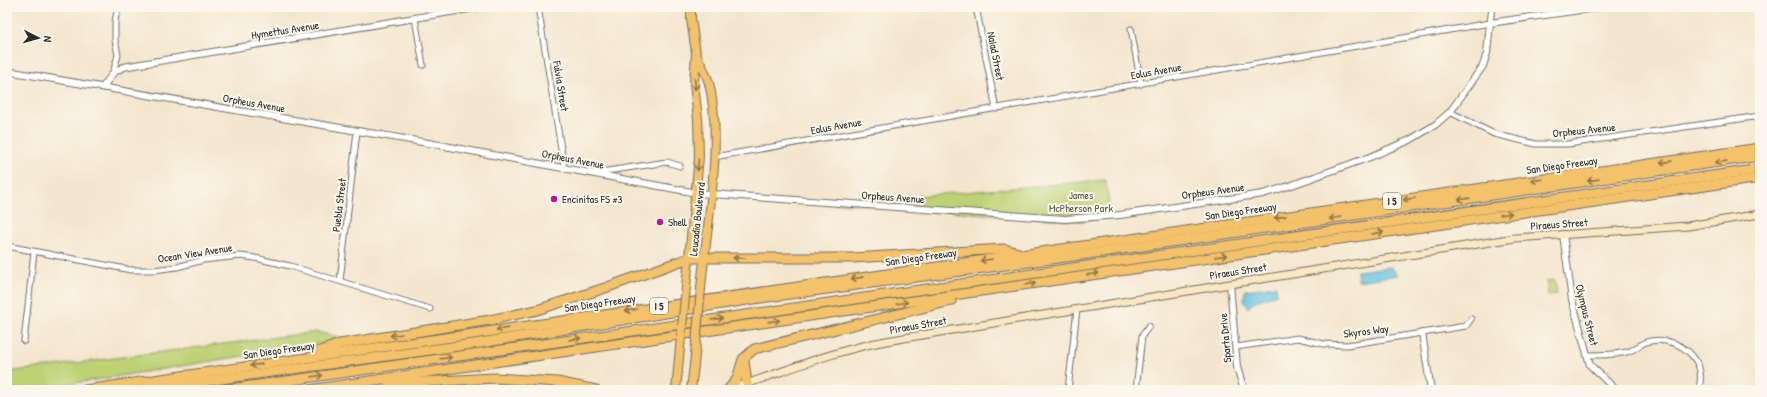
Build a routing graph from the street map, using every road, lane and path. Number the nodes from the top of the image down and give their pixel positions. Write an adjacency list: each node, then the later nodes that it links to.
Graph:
1 (118, 7): 16 (street)
2 (480, 7): 9 (street, Hymettus Avenue)
3 (538, 7): 27 (street, Fulvia Street)
4 (686, 7): 10 (main road, Leucadia Boulevard)
5 (691, 7): 10 (main road, Leucadia Boulevard)
6 (976, 7): 19 (street, Naiad Street)
7 (1492, 7): 11 (street)
8 (1602, 7): 11 (street, Eolus Avenue)
9 (415, 18): 14 (street); 16 (street, Hymettus Avenue)
10 (691, 19): 13 (main road, Leucadia Boulevard)
11 (1490, 23): 17 (street, Eolus Avenue); 20 (street)
12 (1131, 29): 17 (street)
13 (696, 53): 25 (main road, Leucadia Boulevard); 31 (main road, Leucadia Boulevard, one-way to 31)
14 (423, 65)
15 (7, 71): 18 (street, Orpheus Avenue)
16 (113, 73): 18 (street)
17 (1141, 84): 19 (street, Eolus Avenue)
18 (103, 87): 22 (street, Orpheus Avenue)
19 (996, 109): 25 (street, Eolus Avenue)
20 (1450, 112): 21 (street, Orpheus Avenue); 32 (street, Orpheus Avenue)
21 (1760, 116)
22 (357, 131): 27 (street, Orpheus Avenue); 40 (street, Puebla Street)
23 (1760, 148): 37 (highway, San Diego Freeway / I 5, one-way to 37)
24 (1760, 156): 56 (highway, one-way to 56)
25 (714, 157): 32 (main road, Leucadia Boulevard)
26 (680, 166): 29 (street)
27 (564, 167): 29 (street, Orpheus Avenue)
28 (1760, 168): 57 (highway, one-way to 28)
29 (593, 173): 31 (street, Orpheus Avenue)
30 (1760, 178): 42 (highway, one-way to 30)
31 (697, 193): 32 (street, Orpheus Avenue); 38 (main road, Leucadia Boulevard)
32 (711, 194): 39 (main road, Leucadia Boulevard)
33 (1760, 214): 34 (main road, Piraeus Street)
34 (1563, 234): 41 (main road, Piraeus Street); 50 (street, Olympus Street)
35 (7, 246): 36 (street, Ocean View Avenue)
36 (34, 252): 40 (street, Ocean View Avenue); 48 (street)
37 (1024, 254): 39 (highway, one-way to 39); 52 (highway, San Diego Freeway / I 5, one-way to 52)
38 (689, 258): 39 (highway); 52 (highway, one-way to 52); 60 (main road, Leucadia Boulevard, bridge)
39 (704, 258): 61 (main road, Leucadia Boulevard, bridge)
40 (340, 281): 43 (street, Ocean View Avenue)
41 (1230, 284): 44 (main road, Piraeus Street); 49 (street, Sparta Drive)
42 (1006, 287): 51 (highway); 53 (highway, one-way to 42)
43 (430, 309)
44 (1077, 309): 54 (main road, Piraeus Street); 63 (street)
45 (1471, 319): 47 (street, Skyros Way)
46 (1149, 326): 64 (street)
47 (1422, 333): 49 (street, Skyros Way); 66 (street)
48 (24, 341)
49 (1236, 347): 65 (street, Sparta Drive)
50 (1587, 354): 67 (street, Olympus Street); 68 (street)
51 (743, 359): 54 (highway); 62 (highway)
52 (294, 360): 55 (highway, San Diego Freeway / I 5, one-way to 55)
53 (375, 381): 58 (highway); 59 (highway)
54 (749, 387): 62 (main road, Piraeus Street)
55 (85, 390)
56 (143, 390)
57 (223, 390)
58 (309, 390)
59 (596, 390)
60 (676, 390)
61 (691, 390)
62 (727, 390)
63 (1068, 390)
64 (1136, 390)
65 (1244, 390)
66 (1431, 390)
67 (1616, 390)
68 (1698, 390)

